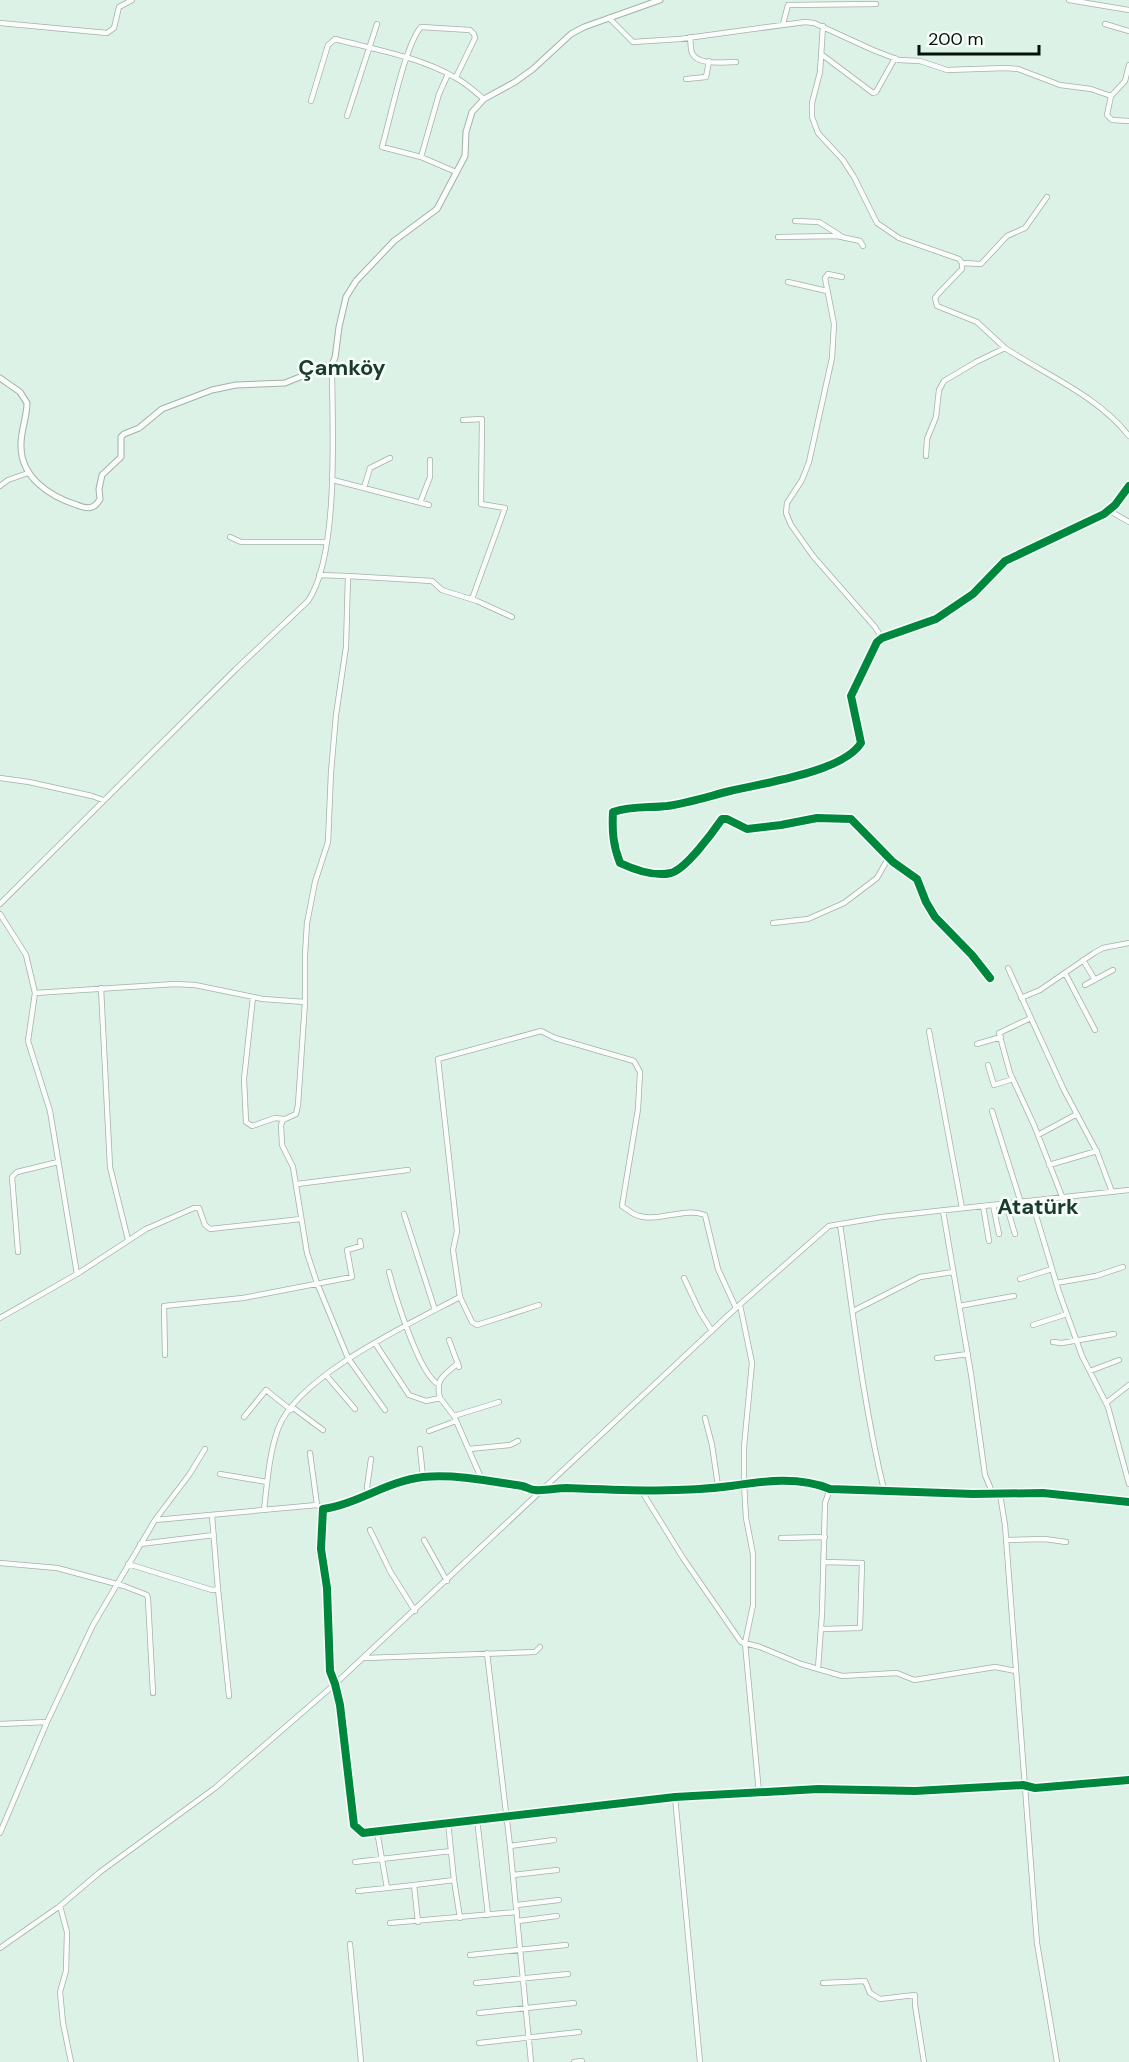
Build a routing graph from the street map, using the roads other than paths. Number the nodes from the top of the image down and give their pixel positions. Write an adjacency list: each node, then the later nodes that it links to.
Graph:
1 (132, 0): 7 (street)
2 (660, 0): 6 (street)
3 (1069, 0): 5 (street)
4 (876, 4): 9 (street)
5 (1129, 10)
6 (609, 18): 13 (street); 25 (street)
7 (0, 23)
8 (377, 24): 14 (street)
9 (783, 24): 11 (street); 13 (street)
10 (1105, 24): 12 (street)
11 (823, 26): 15 (street); 17 (street)
12 (1129, 31)
13 (690, 37): 18 (street)
14 (369, 48): 16 (street); 26 (street); 27 (street)
15 (821, 54): 17 (street); 36 (street)
16 (407, 58): 21 (street); 22 (street); 29 (street)
17 (895, 58): 24 (street)
18 (710, 62): 19 (street); 23 (street)
19 (736, 62)
20 (1129, 65): 24 (street)
21 (448, 74): 22 (street); 29 (street)
22 (456, 77): 25 (street)
23 (686, 79)
24 (1112, 96): 28 (street)
25 (484, 99): 30 (street)
26 (311, 101)
27 (347, 116)
28 (1129, 121)
29 (421, 157): 30 (street)
30 (456, 172): 41 (street)
31 (1047, 197): 36 (street)
32 (795, 221): 34 (street)
33 (778, 237): 34 (street)
34 (842, 237): 35 (street)
35 (863, 246)
36 (962, 263): 40 (street)
37 (842, 277): 39 (street)
38 (788, 282): 39 (street)
39 (827, 291): 63 (street)
40 (1005, 348): 44 (street); 45 (street)
41 (332, 364): 48 (street); 49 (street)
42 (0, 378): 48 (street)
43 (463, 420): 61 (street)
44 (1129, 436)
45 (926, 456)
46 (390, 458): 52 (street)
47 (430, 460): 53 (street)
48 (28, 473): 50 (street)
49 (333, 480): 52 (street); 58 (street)
50 (0, 486)
51 (1129, 486): 55 (street)
52 (364, 488): 53 (street)
53 (420, 503): 54 (street)
54 (429, 505)
55 (1108, 510): 56 (street); 63 (street)
56 (1129, 522)
57 (230, 537): 58 (street)
58 (327, 542): 59 (street)
59 (319, 575): 60 (street); 65 (street)
60 (348, 576): 61 (street); 82 (street)
61 (472, 599): 62 (street)
62 (512, 617)
63 (882, 638): 66 (street)
64 (0, 778): 65 (street)
65 (104, 800): 67 (street)
66 (889, 857): 69 (street); 75 (street)
67 (0, 904)
68 (0, 914): 79 (street)
69 (773, 923)
70 (1129, 943): 71 (street)
71 (1083, 960): 74 (street); 76 (street)
72 (1008, 968): 81 (street)
73 (1113, 970): 76 (street)
74 (1065, 973): 81 (street); 84 (street)
75 (990, 978)
76 (1095, 980): 77 (street)
77 (1085, 985)
78 (101, 988): 79 (street); 80 (street); 114 (street)
79 (35, 993): 95 (street)
80 (253, 997): 82 (street); 92 (street)
81 (1021, 998): 83 (street)
82 (305, 1002): 92 (street)
83 (1031, 1018): 86 (street); 91 (street)
84 (1095, 1030)
85 (929, 1031): 107 (street)
86 (1001, 1037): 87 (street); 89 (street)
87 (977, 1044)
88 (988, 1065): 89 (street)
89 (1013, 1079): 93 (street)
90 (992, 1111): 103 (street)
91 (1077, 1114): 93 (street); 94 (street)
92 (284, 1119): 98 (street)
93 (1038, 1135): 96 (street)
94 (1097, 1151): 96 (street); 100 (street)
95 (58, 1162): 117 (street); 122 (street)
96 (1049, 1165): 101 (street)
97 (408, 1170): 98 (street)
98 (297, 1184): 110 (street)
99 (1129, 1190): 100 (street)
100 (1112, 1192): 101 (street)
101 (1063, 1198): 102 (street)
102 (1032, 1202): 103 (street); 119 (street)
103 (1021, 1203): 104 (street)
104 (1006, 1204): 105 (street); 113 (street)
105 (993, 1205): 106 (street); 112 (street)
106 (983, 1206): 107 (street); 116 (street)
107 (962, 1208): 108 (street)
108 (943, 1211): 111 (street); 121 (street)
109 (404, 1214): 132 (street)
110 (301, 1219): 114 (street); 126 (street)
111 (840, 1224): 131 (street); 133 (street)
112 (999, 1234)
113 (1015, 1234)
114 (128, 1240): 122 (street)
115 (360, 1241): 126 (street)
116 (989, 1241)
117 (18, 1252)
118 (1123, 1266): 125 (street)
119 (1052, 1269): 124 (street); 125 (street)
120 (388, 1272): 137 (street)
121 (953, 1272): 130 (street); 133 (street)
122 (77, 1274): 135 (street)
123 (684, 1278): 138 (street)
124 (1020, 1279)
125 (1056, 1283): 134 (street)
126 (317, 1284): 145 (street); 146 (street)
127 (1014, 1296): 130 (street)
128 (460, 1297): 129 (street); 131 (street); 132 (street)
129 (539, 1305)
130 (959, 1306): 144 (street)
131 (738, 1307): 138 (street); 174 (street)
132 (435, 1310): 137 (street)
133 (853, 1311): 180 (street)
134 (1067, 1314): 136 (street); 141 (street)
135 (0, 1318)
136 (1033, 1325)
137 (405, 1326): 143 (street); 151 (street)
138 (712, 1331): 178 (street)
139 (1114, 1334): 141 (street)
140 (449, 1340): 151 (street)
141 (1077, 1341): 142 (street); 149 (street)
142 (1053, 1342)
143 (375, 1343): 146 (street); 153 (street)
144 (968, 1354): 147 (street); 181 (street)
145 (165, 1355)
146 (348, 1358): 150 (street); 158 (street)
147 (937, 1358)
148 (1119, 1360): 149 (street)
149 (1090, 1371): 155 (street)
150 (326, 1376): 156 (street); 157 (street)
151 (438, 1384): 153 (street)
152 (1129, 1385): 155 (street)
153 (440, 1398): 160 (street)
154 (499, 1402): 160 (street)
155 (1106, 1403): 175 (street)
156 (291, 1408): 159 (street); 162 (street); 173 (street)
157 (355, 1409)
158 (385, 1410)
159 (244, 1417)
160 (455, 1418): 163 (street); 167 (street)
161 (705, 1418): 176 (street)
162 (323, 1430)
163 (429, 1431)
164 (518, 1441): 167 (street)
165 (205, 1449): 189 (street)
166 (420, 1449): 171 (street)
167 (469, 1449): 172 (street)
168 (310, 1453): 185 (street)
169 (371, 1459): 183 (street)
170 (220, 1474): 173 (street)
171 (423, 1477): 172 (street); 183 (street)
172 (482, 1480): 178 (street)
173 (267, 1482): 187 (street)
174 (744, 1483): 176 (street); 177 (street); 206 (street)
175 (1129, 1484)
176 (718, 1486): 179 (street)
177 (830, 1489): 180 (street); 193 (street)
178 (544, 1490): 179 (street); 201 (street)
179 (641, 1490): 206 (street)
180 (884, 1490): 181 (street)
181 (993, 1494): 182 (street)
182 (1000, 1494): 184 (street); 195 (street)
183 (368, 1495): 186 (street)
184 (1129, 1502)
185 (317, 1504): 186 (street); 187 (street)
186 (323, 1509): 212 (street)
187 (264, 1510): 188 (street)
188 (212, 1516): 189 (street); 191 (street)
189 (155, 1520): 197 (street)
190 (370, 1530): 204 (street)
191 (214, 1535): 197 (street); 203 (street)
192 (781, 1538): 193 (street)
193 (825, 1538): 198 (street)
194 (424, 1540): 201 (street)
195 (1006, 1540): 196 (street); 211 (street)
196 (1066, 1542)
197 (140, 1544): 200 (street)
198 (825, 1562): 205 (street); 205 (street)
199 (0, 1563): 202 (street)
200 (128, 1564): 202 (street); 203 (street)
201 (447, 1581): 204 (street)
202 (116, 1584): 213 (street); 215 (street)
203 (218, 1589): 214 (street)
204 (415, 1611): 209 (street)
205 (821, 1629): 210 (street)
206 (745, 1643): 210 (street); 219 (street)
207 (540, 1647): 208 (street)
208 (487, 1653): 209 (street); 221 (street)
209 (364, 1658): 212 (street)
210 (818, 1669): 211 (street)
211 (1016, 1671): 218 (street)
212 (336, 1684): 224 (street); 239 (street)
213 (153, 1693)
214 (229, 1696)
215 (47, 1722): 216 (street); 225 (street)
216 (0, 1724)
217 (1129, 1780): 218 (street)
218 (1023, 1785): 219 (street); 269 (street)
219 (759, 1793): 220 (street)
220 (675, 1797): 221 (street); 267 (street)
221 (507, 1815): 222 (street); 227 (street)
222 (477, 1819): 223 (street); 241 (street)
223 (448, 1822): 224 (street); 228 (street)
224 (377, 1831): 229 (street)
225 (0, 1833)
226 (554, 1840): 227 (street)
227 (510, 1846): 232 (street)
228 (451, 1851): 229 (street); 233 (street)
229 (381, 1859): 230 (street); 235 (street)
230 (355, 1862)
231 (557, 1870): 232 (street)
232 (513, 1875): 238 (street)
233 (454, 1880): 234 (street); 243 (street)
234 (414, 1885): 235 (street); 245 (street)
235 (387, 1888): 236 (street)
236 (358, 1891)
237 (559, 1900): 238 (street)
238 (517, 1905): 240 (street)
239 (60, 1906): 249 (street); 263 (street)
240 (517, 1912): 241 (street); 244 (street)
241 (488, 1915): 243 (street)
242 (557, 1916): 244 (street)
243 (460, 1918): 245 (street)
244 (518, 1921): 250 (street)
245 (418, 1922): 246 (street)
246 (390, 1923)
247 (350, 1944): 264 (street)
248 (566, 1945): 250 (street)
249 (0, 1948)
250 (521, 1949): 251 (street); 253 (street)
251 (470, 1955)
252 (568, 1974): 253 (street)
253 (524, 1978): 254 (street); 257 (street)
254 (476, 1983)
255 (823, 1983): 268 (street)
256 (574, 2003): 257 (street)
257 (527, 2008): 258 (street); 260 (street)
258 (479, 2013)
259 (579, 2032): 260 (street)
260 (529, 2037): 261 (street); 265 (street)
261 (479, 2043)
262 (582, 2061): 266 (street)
263 (71, 2062)
264 (361, 2062)
265 (531, 2062)
266 (574, 2062)
267 (700, 2062)
268 (924, 2062)
269 (1058, 2062)

